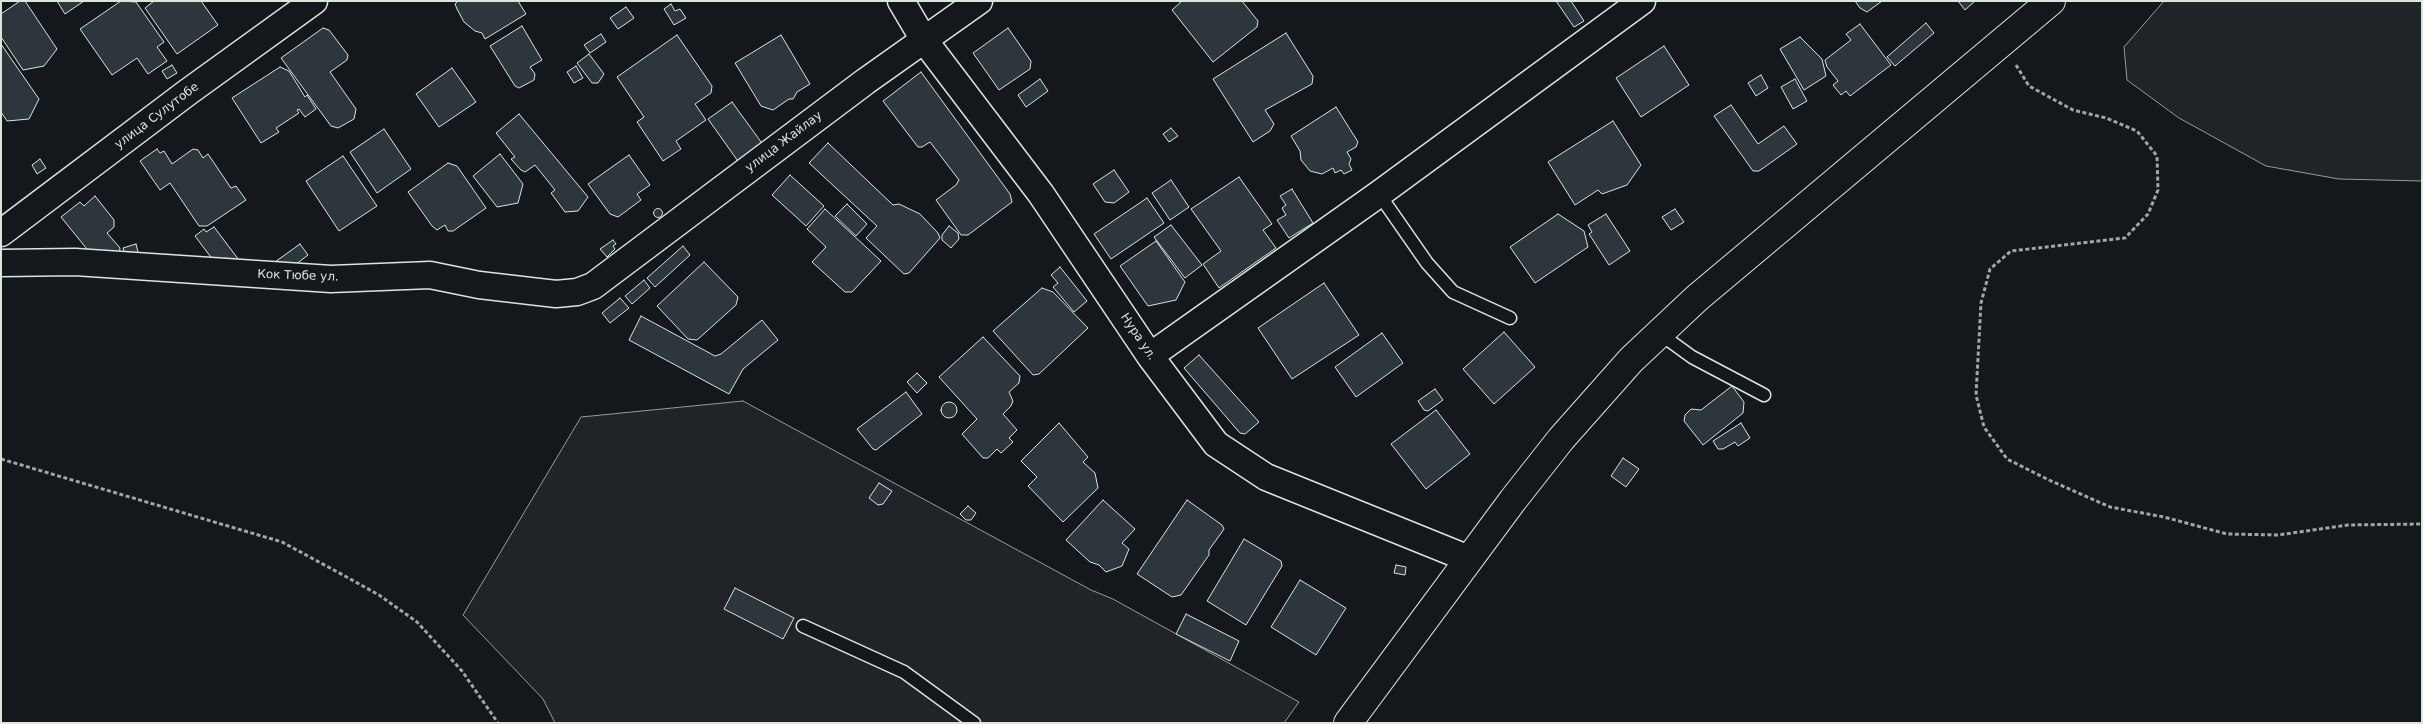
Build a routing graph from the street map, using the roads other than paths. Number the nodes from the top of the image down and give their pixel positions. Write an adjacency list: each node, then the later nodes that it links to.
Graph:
1 (314, 1): 8 (street, улица Сулутобе)
2 (901, 1): 6 (street, Нура ул.)
3 (979, 1): 6 (street, улица Жайлау)
4 (1642, 1): 7 (street)
5 (2051, 1): 12 (street)
6 (924, 40): 10 (street, улица Жайлау); 13 (street, Нура ул.)
7 (1379, 194): 11 (lane); 13 (street)
8 (1, 233)
9 (1, 263): 10 (street, Кок Тюбе ул.)
10 (593, 286)
11 (1510, 318)
12 (1659, 333): 14 (lane); 15 (street)
13 (1150, 356): 15 (street, Нура ул.)
14 (1764, 395)
15 (1468, 559): 18 (street)
16 (804, 626): 17 (lane)
17 (974, 723)
18 (1348, 723)

